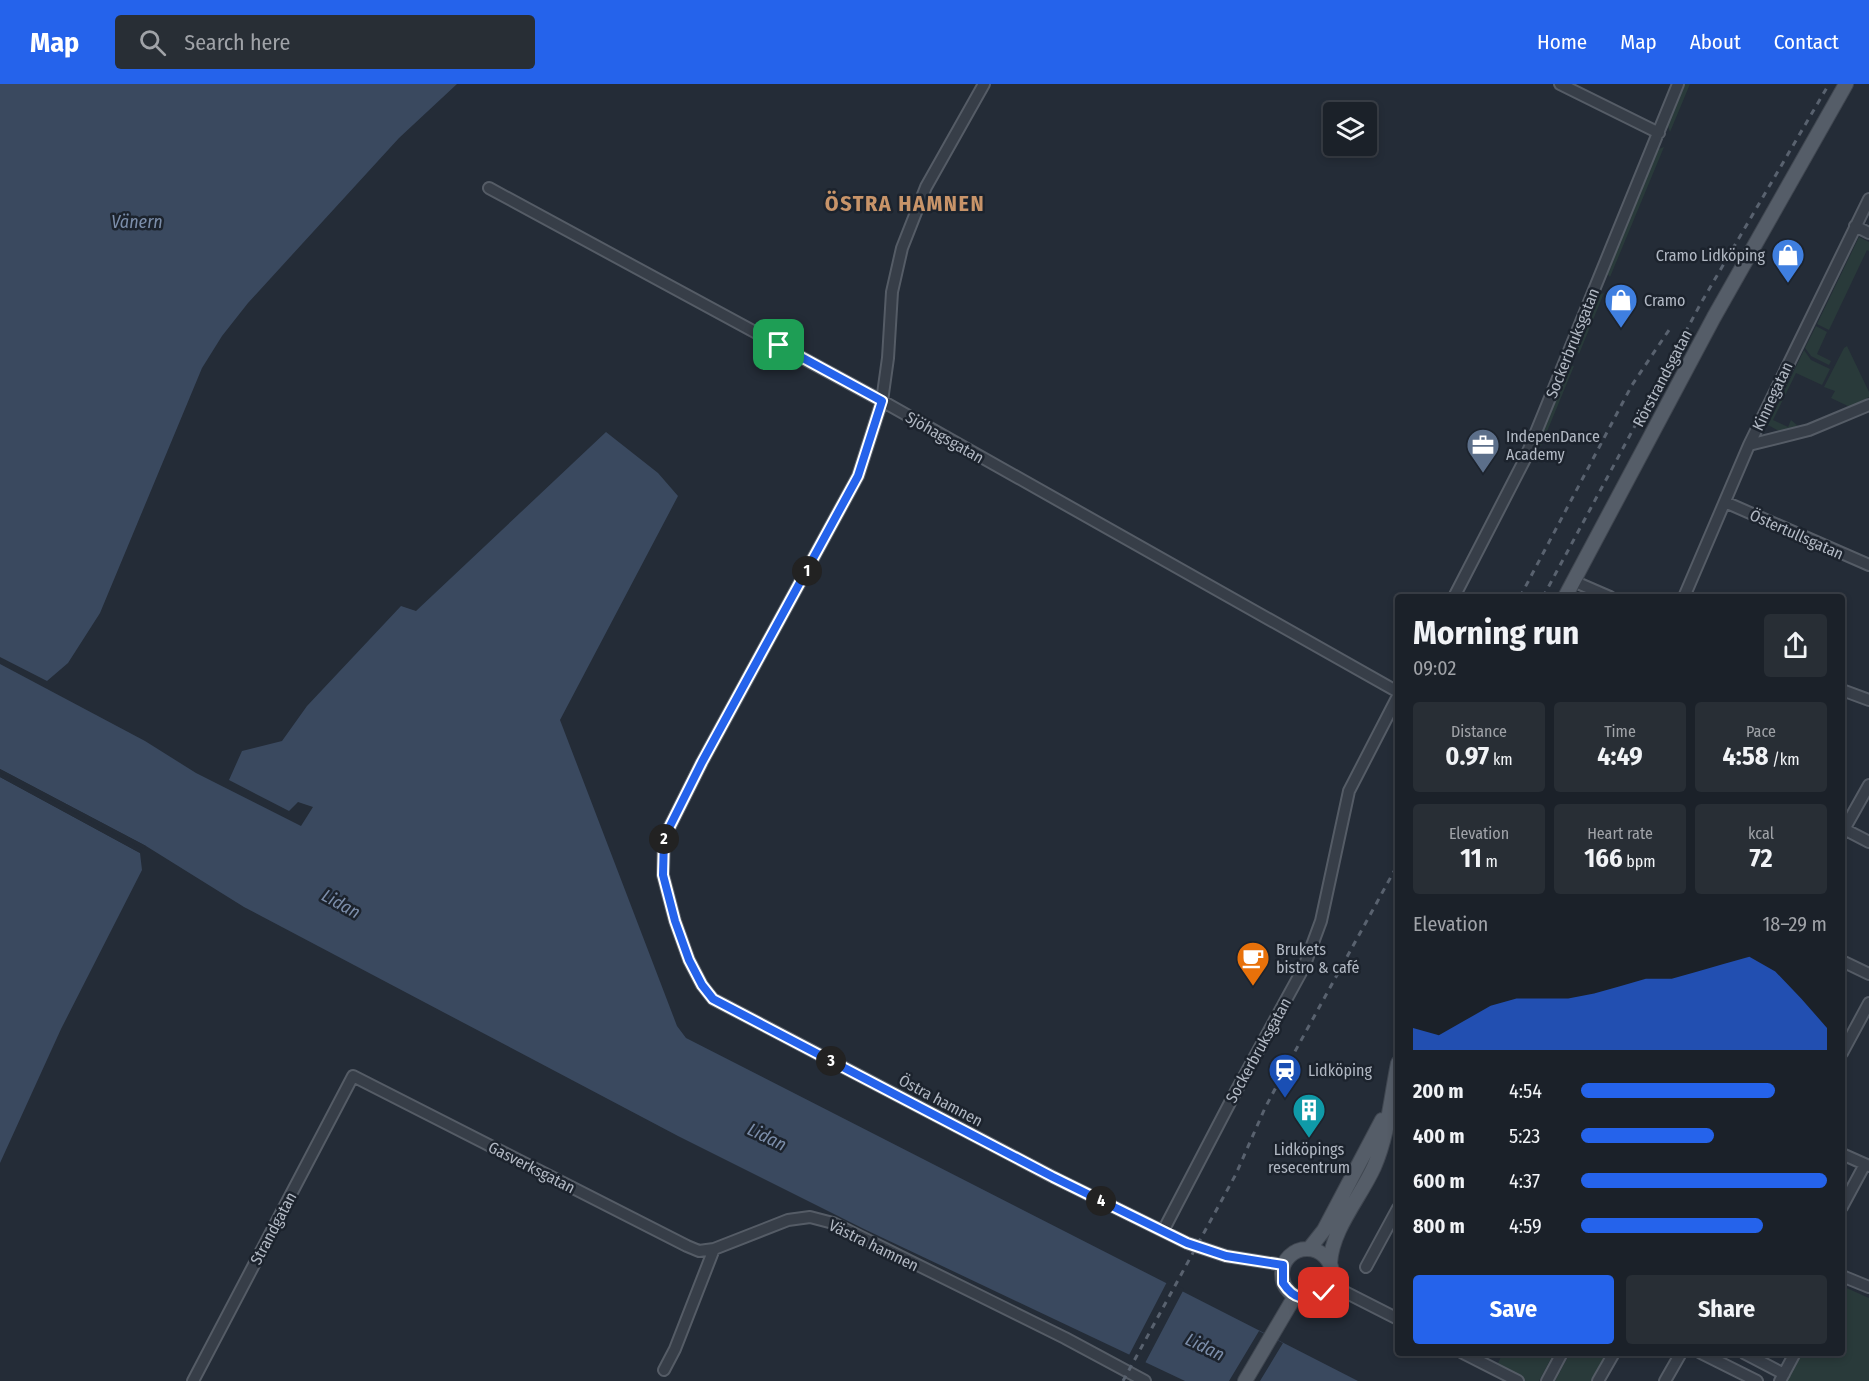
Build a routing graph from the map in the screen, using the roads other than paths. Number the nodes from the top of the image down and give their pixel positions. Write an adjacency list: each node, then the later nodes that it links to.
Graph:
1 (984, 84): 10 (street, Östra hamnen)
2 (1560, 84): 5 (street)
3 (1678, 84): 5 (street, Sockerbruksgatan)
4 (1846, 84): 15 (main road, Rörstrandsgatan)
5 (1659, 133): 16 (street, Sockerbruksgatan)
6 (489, 188): 10 (street, Sjöhagsgatan)
7 (1869, 199): 8 (street, Kinnegatan)
8 (1855, 226): 9 (street); 12 (street, Kinnegatan)
9 (1869, 233)
10 (882, 401): 21 (street, Sjöhagsgatan); 39 (street, Östra hamnen)
11 (1869, 405): 12 (street)
12 (1749, 445): 13 (street, Kinnegatan)
13 (1725, 502): 14 (street, Östertullsgatan); 19 (street, Kinnegatan)
14 (1869, 565)
15 (1573, 581): 17 (main road, Rörstrandsgatan); 18 (street)
16 (1456, 594)
17 (1566, 594)
18 (1603, 594)
19 (1685, 594)
20 (1845, 691): 23 (street)
21 (1395, 692)
22 (1395, 700): 39 (street, Sockerbruksgatan)
23 (1869, 700)
24 (1869, 785): 25 (street)
25 (1845, 827)
26 (1845, 832): 27 (street)
27 (1869, 843)
28 (1845, 962): 29 (street)
29 (1869, 974)
30 (1869, 1003): 31 (street)
31 (1845, 1047)
32 (353, 1076): 40 (street, Gasverksgatan); 59 (street, Strandgatan)
33 (1395, 1080): 34 (main road)
34 (1391, 1102): 41 (main road); 42 (main road)
35 (1845, 1155): 36 (street)
36 (1867, 1166): 37 (street)
37 (1845, 1202)
38 (1395, 1214): 44 (street)
39 (1163, 1231): 43 (street, Östra hamnen)
40 (714, 1249): 57 (street); 60 (street, Västra hamnen)
41 (1309, 1249): 42 (main road); 43 (main road)
42 (1330, 1263): 46 (main road)
43 (1283, 1265): 48 (main road)
44 (1366, 1267)
45 (1845, 1277): 47 (street)
46 (1329, 1287): 48 (main road); 49 (street)
47 (1869, 1287)
48 (1295, 1296): 61 (main road)
49 (1395, 1317)
50 (1469, 1356): 62 (street)
51 (1560, 1356): 63 (street)
52 (1612, 1356): 64 (street)
53 (1679, 1356): 65 (street)
54 (1707, 1356): 66 (street)
55 (1749, 1356): 58 (street)
56 (1793, 1356): 58 (street)
57 (664, 1370)
58 (1782, 1378)
59 (193, 1381)
60 (1145, 1381)
61 (1245, 1381)
62 (1518, 1381)
63 (1547, 1381)
64 (1599, 1381)
65 (1665, 1381)
66 (1757, 1381)

